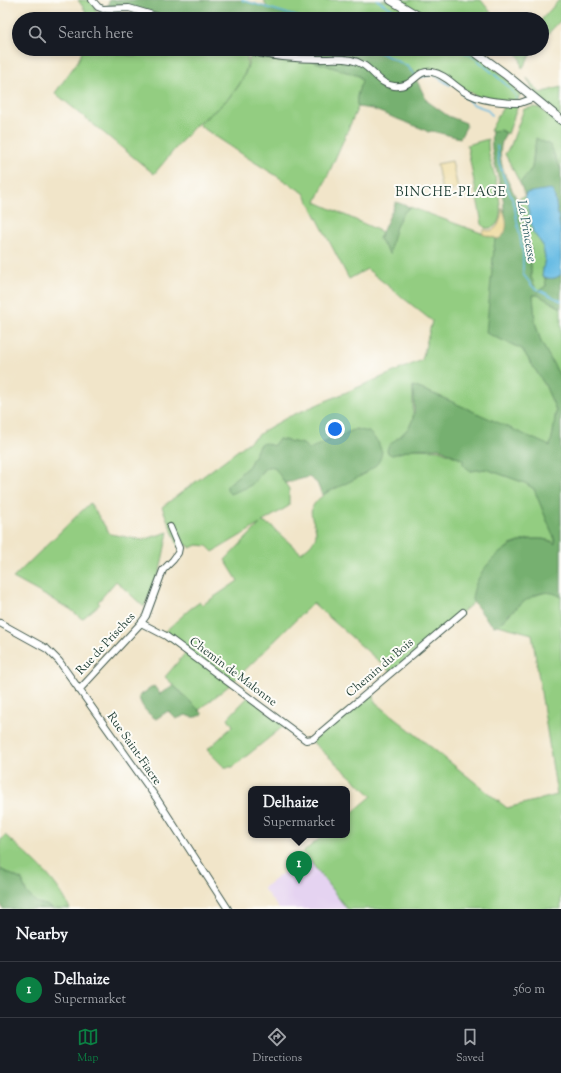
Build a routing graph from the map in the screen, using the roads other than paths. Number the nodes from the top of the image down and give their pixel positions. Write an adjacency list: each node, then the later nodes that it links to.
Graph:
1 (92, 0): 3 (street)
2 (392, 0): 4 (street)
3 (142, 12)
4 (412, 12)
5 (279, 56): 7 (street)
6 (481, 56): 7 (street)
7 (534, 98): 8 (street)
8 (561, 120)
9 (170, 527): 12 (street, Rue de Prisches)
10 (464, 612): 14 (street, Chemin du Bois)
11 (0, 623): 13 (street, Rue Saint-Fiacre)
12 (141, 623): 13 (street, Rue de Prisches); 14 (street, Chemin de Malonne)
13 (79, 690): 15 (street, Rue Saint-Fiacre)
14 (310, 740)
15 (228, 909)

